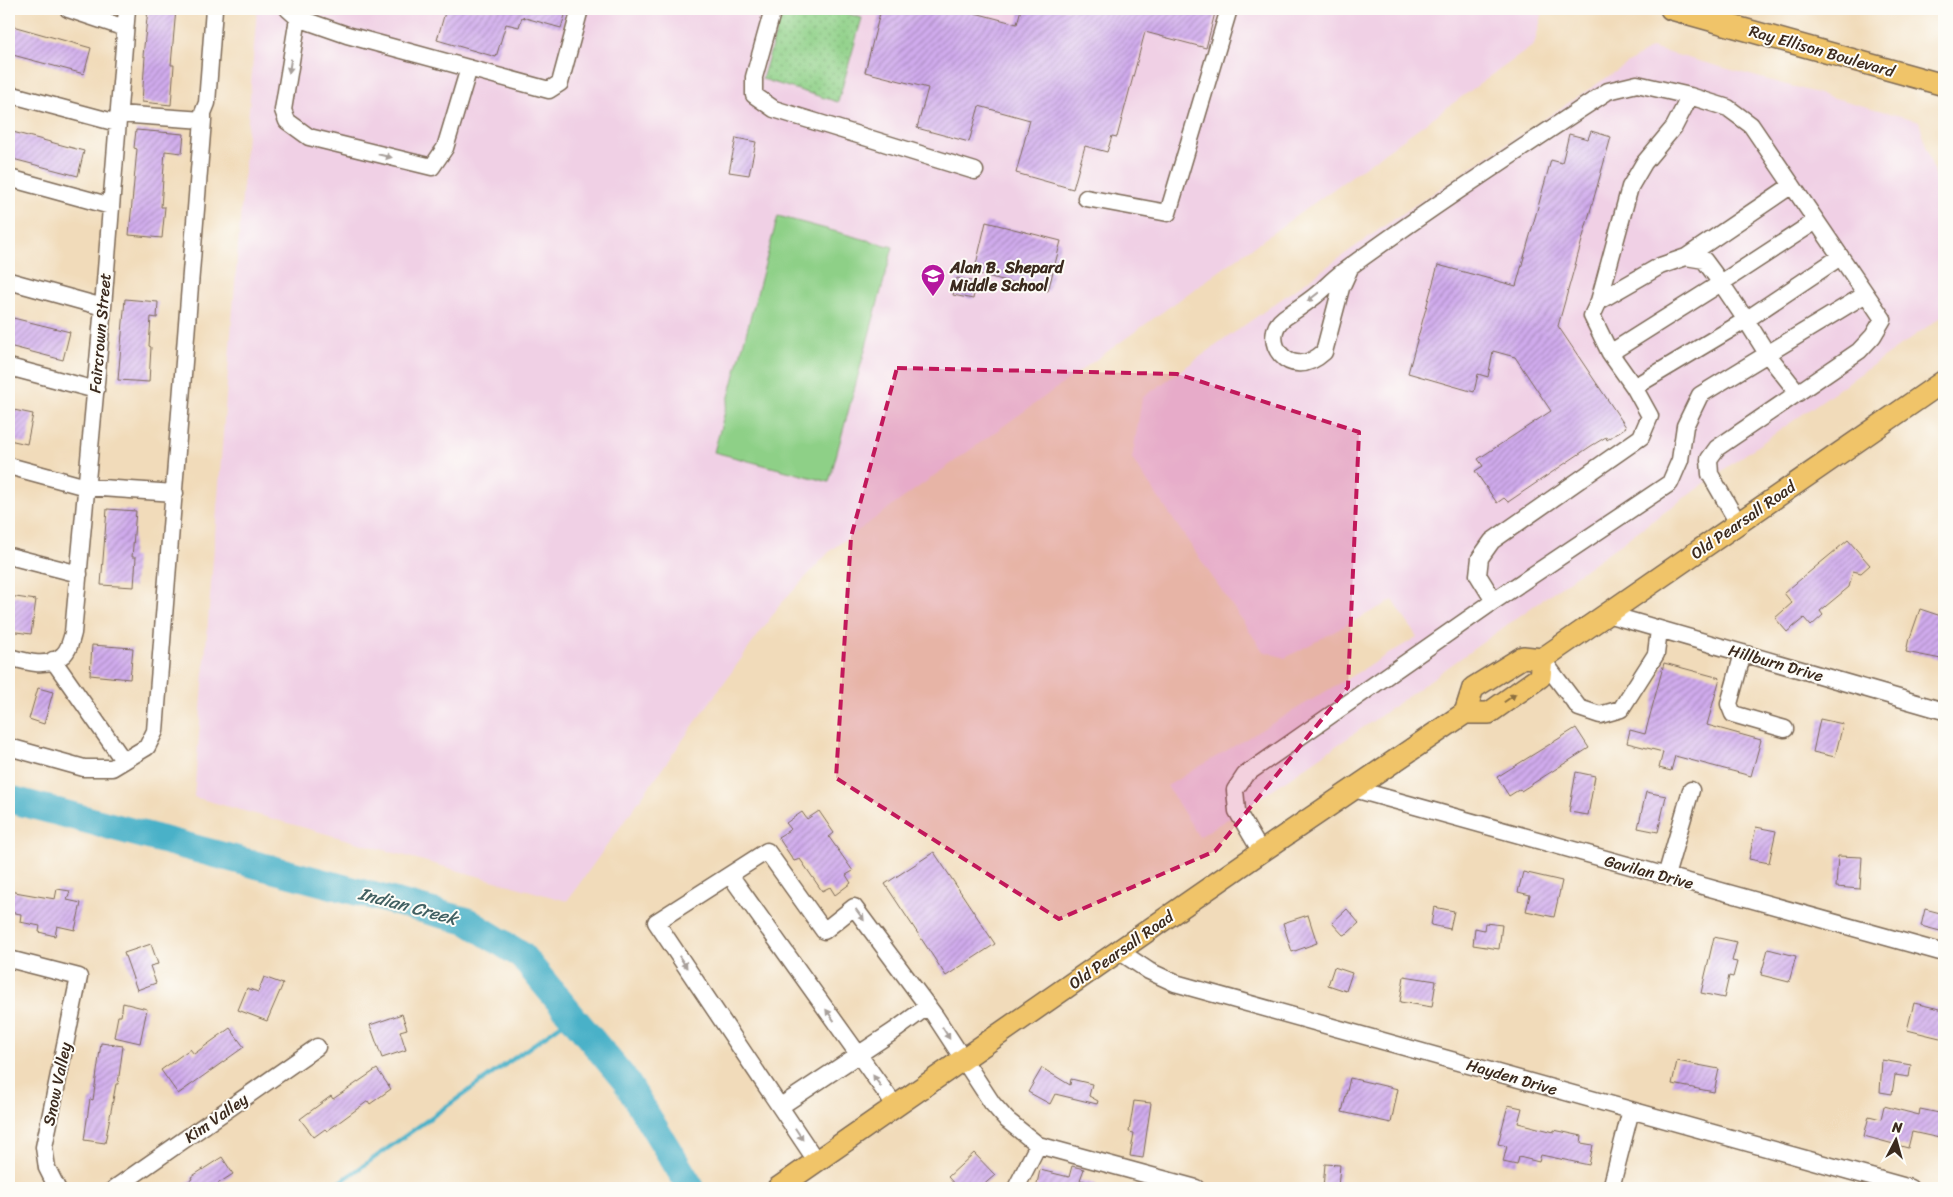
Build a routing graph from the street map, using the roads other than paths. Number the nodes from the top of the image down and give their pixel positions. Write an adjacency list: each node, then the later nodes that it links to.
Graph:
1 (68, 9): 9 (street)
2 (127, 9): 9 (street, Faircrown Street)
3 (214, 9): 15 (street)
4 (580, 9): 10 (street)
5 (772, 9): 16 (street)
6 (1229, 9): 19 (street)
7 (1671, 9): 11 (main road, Ray Ellison Boulevard)
8 (293, 13): 10 (street); 10 (street, one-way to 10)
9 (125, 28): 14 (street, Faircrown Street)
10 (469, 68)
11 (1944, 84)
12 (9, 94): 14 (street)
13 (1690, 96): 18 (street); 24 (street); 28 (street)
14 (118, 118): 15 (street); 20 (street, Faircrown Street)
15 (203, 120): 40 (street)
16 (975, 171)
17 (9, 178): 20 (street)
18 (1792, 186): 21 (street); 22 (street)
19 (1086, 198)
20 (111, 206): 29 (street, Faircrown Street)
21 (1816, 221): 23 (street); 26 (street)
22 (1686, 257): 26 (street); 28 (street)
23 (1840, 257): 27 (street); 30 (street)
24 (1351, 266): 24 (street, one-way to 24)
25 (9, 281): 29 (street)
26 (1721, 283): 30 (street); 31 (street)
27 (1866, 294): 32 (street); 37 (street)
28 (1599, 301): 31 (street)
29 (103, 307): 36 (street, Faircrown Street)
30 (1746, 320): 32 (street); 35 (street)
31 (1610, 353): 35 (street)
32 (1768, 355): 37 (street); 44 (street)
33 (9, 367): 36 (street)
34 (1944, 381): 41 (main road, Old Pearsall Road)
35 (1634, 388): 44 (street)
36 (96, 390): 39 (street, Faircrown Street)
37 (1798, 393): 41 (street)
38 (9, 466): 39 (street)
39 (86, 487): 40 (street); 43 (street, Faircrown Street)
40 (175, 493): 55 (street)
41 (1738, 523): 45 (main road, Old Pearsall Road)
42 (9, 556): 43 (street)
43 (79, 574): 49 (street, Faircrown Street)
44 (1494, 601): 58 (street)
45 (1607, 614): 46 (street, Hillburn Drive); 50 (main road, Old Pearsall Road)
46 (1660, 630): 47 (street, Hillburn Drive); 50 (street)
47 (1742, 653): 51 (street, Hillburn Drive); 53 (street)
48 (9, 657): 49 (street)
49 (58, 658): 55 (street)
50 (1542, 659): 52 (main road); 52 (main road, one-way to 50)
51 (1944, 711)
52 (1465, 712): 56 (main road, Old Pearsall Road)
53 (1785, 729)
54 (9, 747): 55 (street)
55 (123, 760)
56 (1354, 789): 58 (main road, Old Pearsall Road); 60 (street, Gavilan Drive)
57 (1691, 790): 60 (street)
58 (1261, 852): 61 (main road, Old Pearsall Road)
59 (730, 875): 64 (street, one-way to 64); 66 (street, one-way to 59); 68 (street, one-way to 68)
60 (1666, 876): 62 (street, Gavilan Drive)
61 (1120, 951): 67 (main road, Old Pearsall Road); 70 (street, Hayden Drive)
62 (1944, 954)
63 (9, 959): 73 (street, Snow Valley)
64 (928, 1006): 66 (street); 67 (street, one-way to 67)
65 (317, 1047): 74 (street, Kim Valley)
66 (859, 1054): 68 (street); 69 (street, one-way to 66)
67 (963, 1060): 69 (main road, Old Pearsall Road); 71 (street)
68 (780, 1106): 72 (street, one-way to 72)
69 (896, 1107): 72 (main road, Old Pearsall Road)
70 (1631, 1110): 78 (street); 79 (street, Hayden Drive)
71 (1038, 1145): 76 (street); 77 (street)
72 (817, 1162): 75 (main road, Old Pearsall Road)
73 (57, 1188)
74 (115, 1188)
75 (778, 1188)
76 (1016, 1188)
77 (1196, 1188)
78 (1611, 1188)
79 (1910, 1188)

